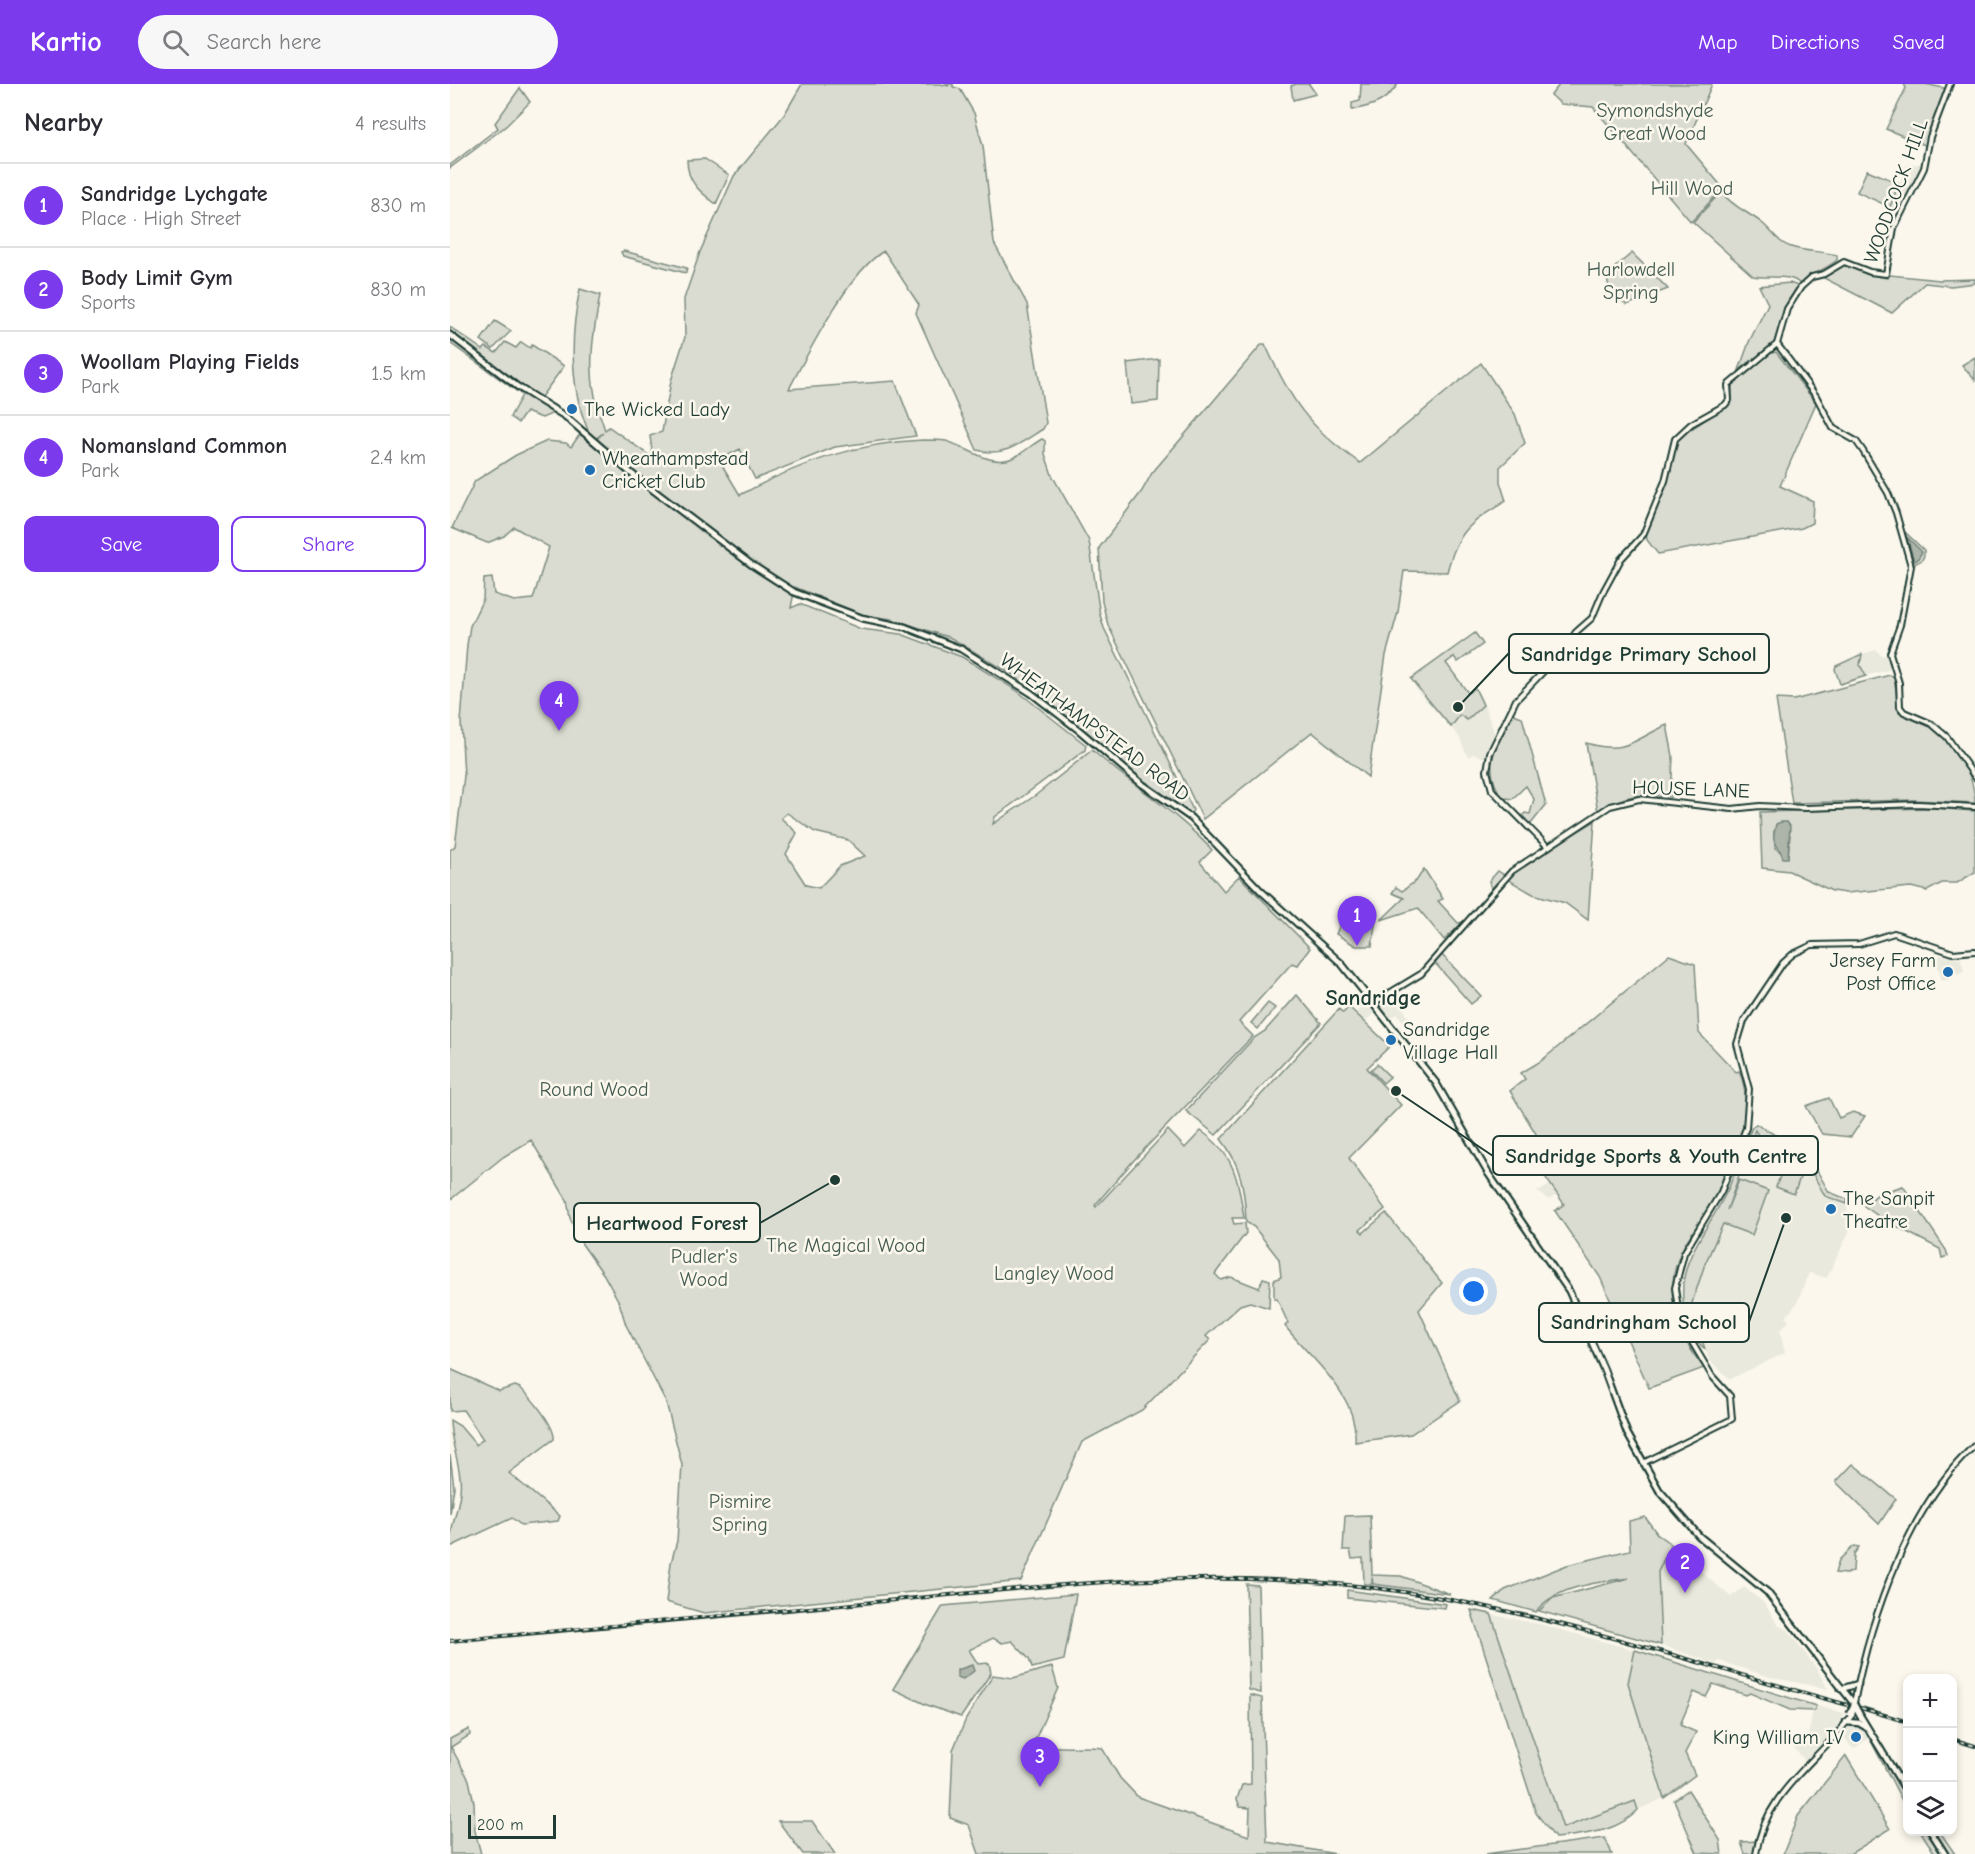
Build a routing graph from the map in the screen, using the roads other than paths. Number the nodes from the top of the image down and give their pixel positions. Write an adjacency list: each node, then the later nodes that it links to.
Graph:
1 (1950, 84): 3 (street, WOODCOCK HILL)
2 (450, 335): 8 (main road, WHEATHAMPSTEAD ROAD)
3 (1777, 344): 4 (street); 6 (street)
4 (1975, 777)
5 (1975, 807): 6 (street, HOUSE LANE)
6 (1548, 847): 8 (street, HOUSE LANE)
7 (1975, 951): 10 (street)
8 (1373, 1003): 10 (main road, WHEATHAMPSTEAD ROAD)
9 (1975, 1445): 11 (street)
10 (1642, 1464): 12 (main road, WHEATHAMPSTEAD ROAD)
11 (1858, 1684): 12 (main road); 13 (street)
12 (1841, 1689): 13 (main road, WHEATHAMPSTEAD ROAD)
13 (1853, 1702): 14 (street, bridge); 15 (main road, WHEATHAMPSTEAD ROAD, bridge)
14 (1846, 1722): 15 (main road); 18 (street)
15 (1870, 1730): 16 (main road, WHEATHAMPSTEAD ROAD)
16 (1903, 1786)
17 (1933, 1836): 19 (main road)
18 (1756, 1854)
19 (1945, 1854)

